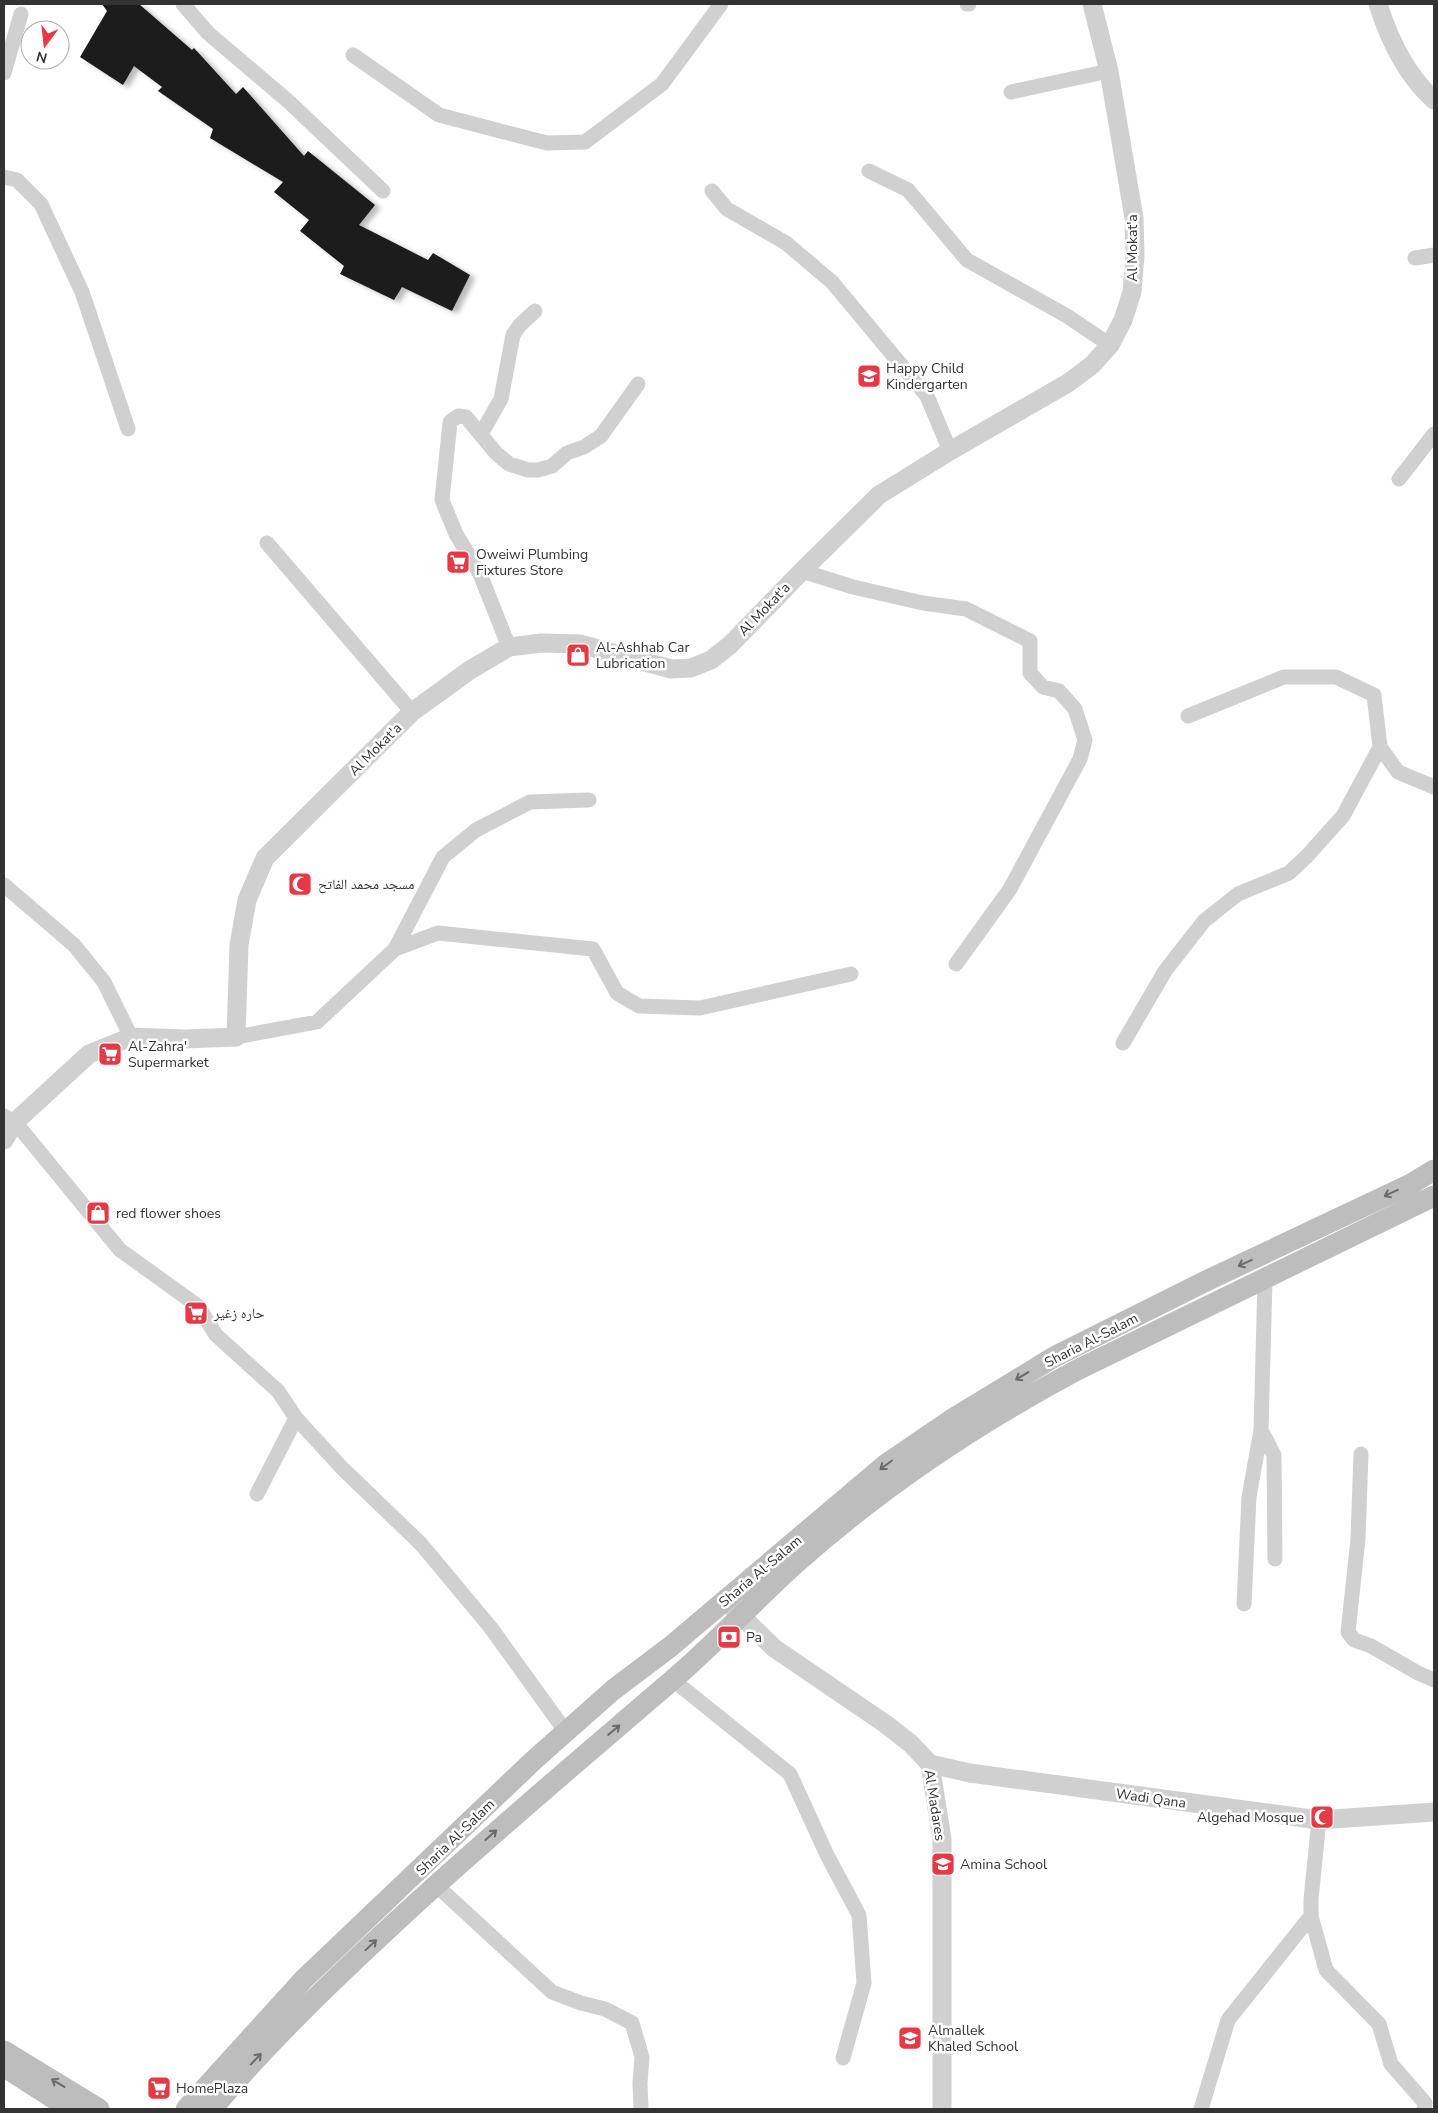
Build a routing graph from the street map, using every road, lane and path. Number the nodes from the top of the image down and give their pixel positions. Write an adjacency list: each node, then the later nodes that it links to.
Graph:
1 (182, 4): 13 (street)
2 (721, 4): 6 (street)
3 (1092, 4): 7 (street, Al Mokat'a)
4 (1378, 4): 10 (street)
5 (21, 14): 8 (street)
6 (353, 55)
7 (1109, 71): 9 (street); 18 (street, Al Mokat'a)
8 (4, 73)
9 (1011, 92)
10 (1434, 100)
11 (869, 171): 18 (street)
12 (4, 177): 20 (street)
13 (383, 191)
14 (712, 191): 23 (street)
15 (1434, 255): 16 (street)
16 (1415, 258)
17 (535, 311): 21 (street)
18 (1110, 345): 23 (street, Al Mokat'a)
19 (638, 384): 21 (street)
20 (128, 429)
21 (481, 434): 27 (street)
22 (1434, 434): 24 (street)
23 (950, 451): 26 (street, Al Mokat'a)
24 (1399, 479)
25 (266, 543): 28 (street)
26 (802, 570): 27 (street, Al Mokat'a); 35 (street)
27 (509, 647): 28 (street, Al Mokat'a)
28 (412, 712): 38 (street, Al Mokat'a)
29 (1188, 716): 30 (street)
30 (1380, 747): 31 (street); 39 (street)
31 (1434, 787)
32 (589, 800): 34 (street)
33 (4, 884): 37 (street)
34 (395, 949): 36 (street); 38 (street)
35 (956, 964)
36 (851, 974)
37 (131, 1037): 38 (street); 40 (street)
38 (236, 1037)
39 (1123, 1043)
40 (9, 1119): 41 (street); 45 (street)
41 (4, 1140)
42 (1434, 1170): 50 (main road, Sharia Al-Salam, one-way to 50)
43 (1434, 1196): 44 (main road, Sharia Al-Salam)
44 (1264, 1280): 46 (street); 52 (main road, Sharia Al-Salam)
45 (296, 1418): 48 (street); 55 (street)
46 (1260, 1430): 49 (street); 51 (street)
47 (1361, 1454): 54 (street)
48 (257, 1494)
49 (1275, 1559)
50 (725, 1600): 52 (street, Al Madares); 55 (main road, Sharia Al-Salam)
51 (1244, 1604)
52 (740, 1616): 53 (main road, Sharia Al-Salam); 56 (street, Al Madares)
53 (673, 1680): 59 (main road, Sharia Al-Salam, one-way to 53); 62 (street)
54 (1434, 1680)
55 (566, 1732): 66 (main road, Sharia Al-Salam)
56 (930, 1764): 58 (street, Wadi Qana); 69 (street, Al Madares)
57 (1434, 1812): 58 (street, Wadi Qana)
58 (1319, 1820): 60 (street)
59 (436, 1884): 67 (main road, Sharia Al-Salam, one-way to 59); 68 (street)
60 (1311, 1916): 70 (street); 71 (street)
61 (4, 2051): 65 (main road, one-way to 61)
62 (843, 2058)
63 (4, 2067): 64 (main road)
64 (70, 2109)
65 (99, 2109)
66 (186, 2109)
67 (212, 2109)
68 (641, 2109)
69 (942, 2109)
70 (1201, 2109)
71 (1424, 2109)

